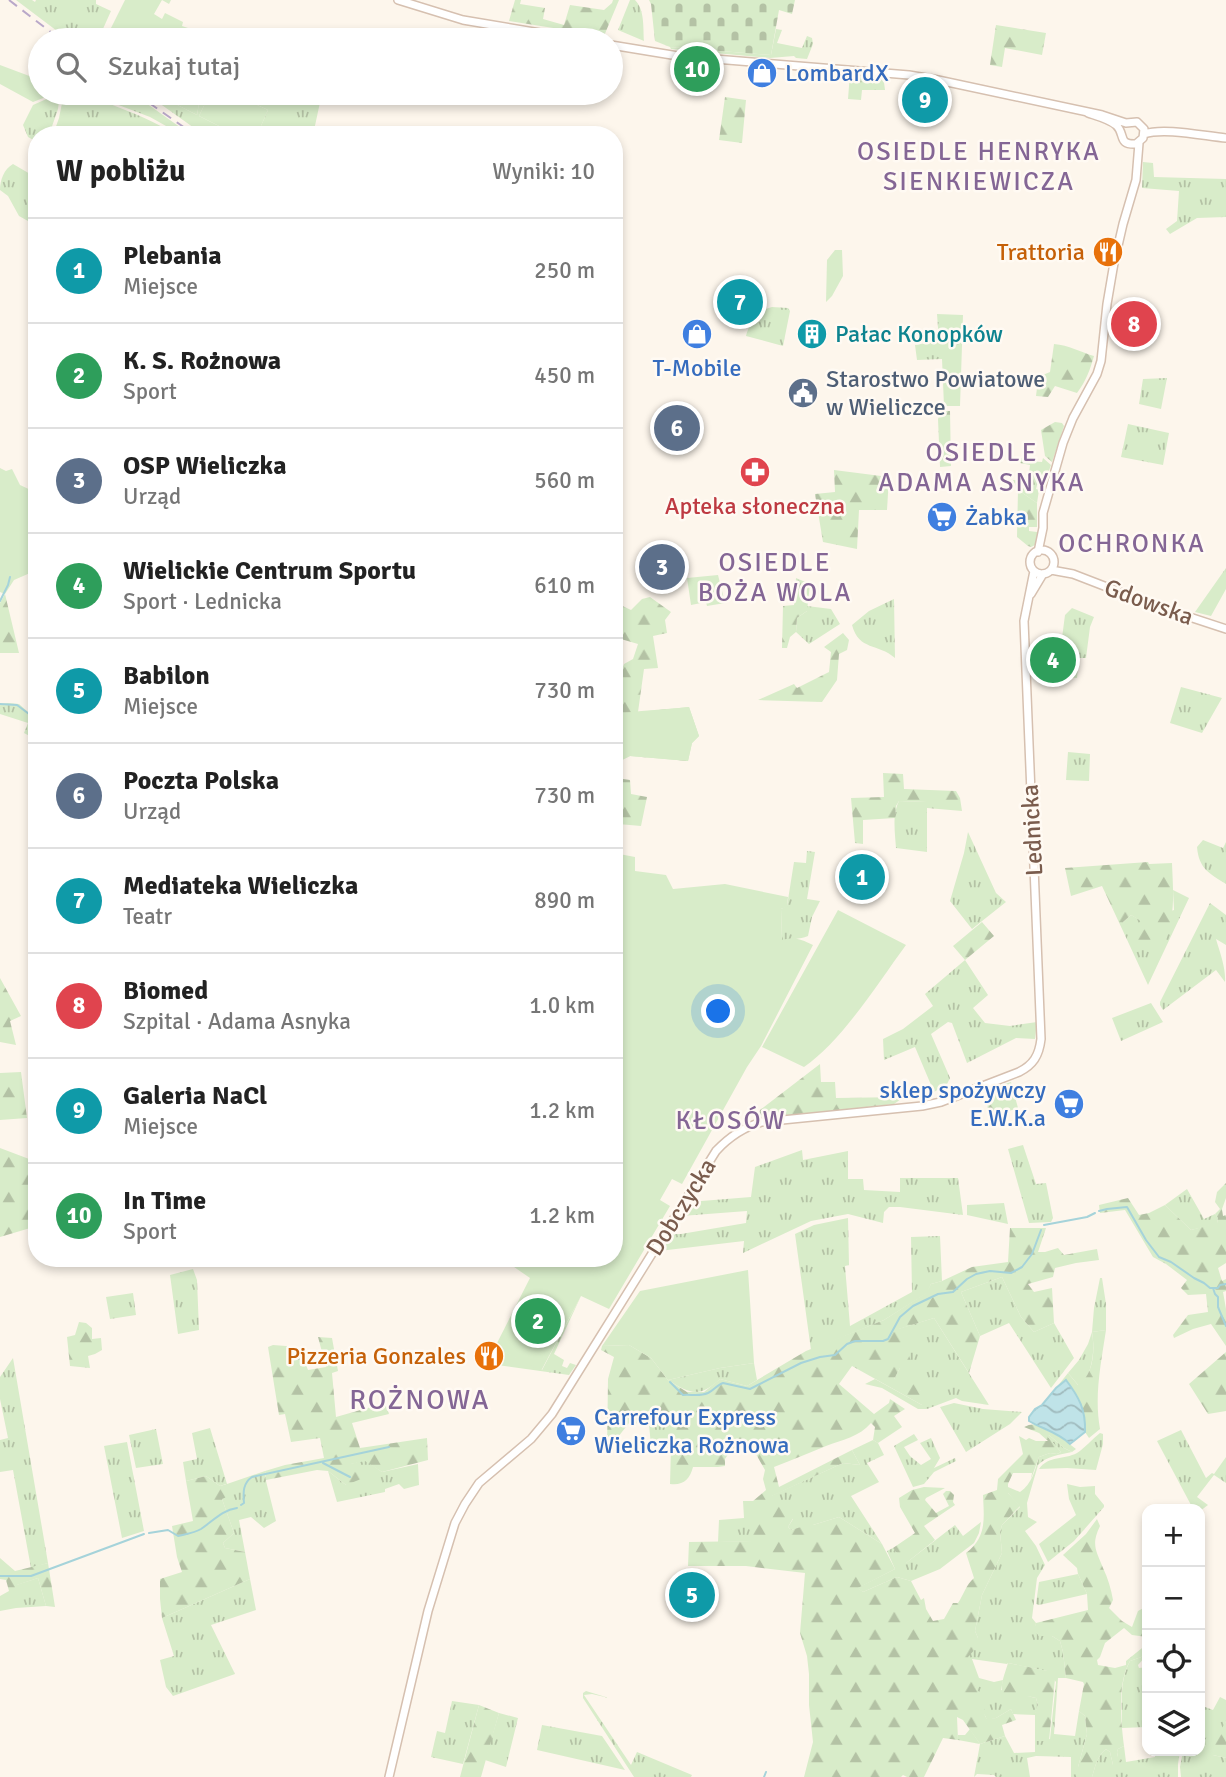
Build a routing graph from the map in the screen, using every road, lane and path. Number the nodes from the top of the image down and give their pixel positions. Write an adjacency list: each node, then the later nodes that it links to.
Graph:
1 (398, 0): 2 (main road)
2 (511, 28)
3 (623, 47): 4 (main road)
4 (1088, 113): 5 (main road); 7 (main road)
5 (1126, 123): 6 (main road); 7 (main road)
6 (1143, 130): 8 (main road); 9 (main road)
7 (1120, 131): 9 (main road)
8 (1226, 138)
9 (1134, 144): 10 (main road)
10 (1043, 524): 11 (main road); 12 (main road)
11 (1038, 552): 12 (main road); 14 (main road)
12 (1047, 552): 13 (main road)
13 (1049, 569): 14 (main road); 15 (main road, Lednicka); 16 (main road, Gdowska)
14 (1034, 571): 15 (main road, Lednicka)
15 (1029, 598): 17 (main road, Lednicka)
16 (1226, 629)
17 (1033, 1062): 18 (main road, Dobczycka)
18 (390, 1777)

